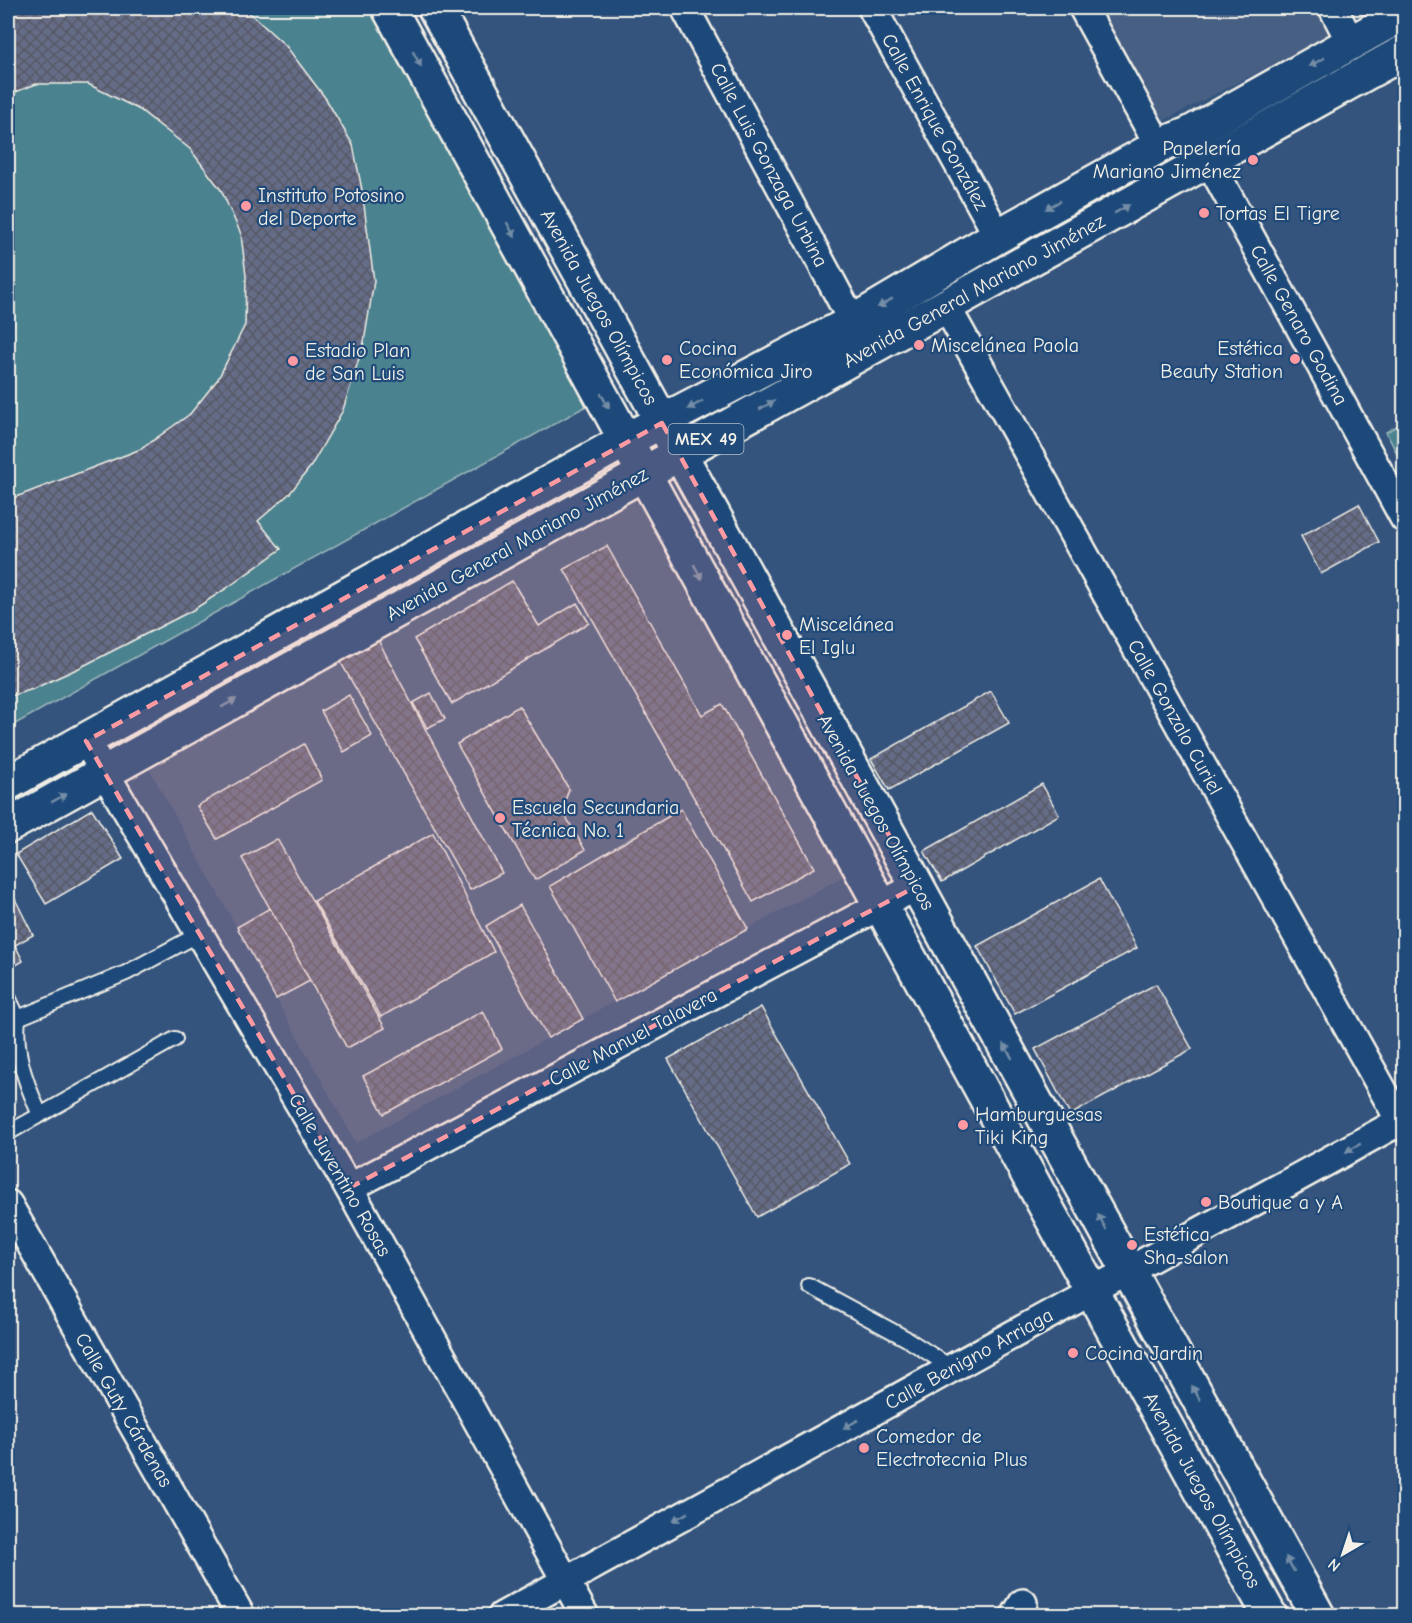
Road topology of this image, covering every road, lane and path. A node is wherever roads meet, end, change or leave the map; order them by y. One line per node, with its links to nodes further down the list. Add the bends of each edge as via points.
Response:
1 (389, 8): 17 (street, Avenida Juegos Olímpicos, one-way to 17)
2 (435, 8): 16 (street, Avenida Juegos Olímpicos)
3 (685, 8): 15 (street, Calle Luis Gonzaga Urbina)
4 (872, 8): 13 (street, Calle Enrique González)
5 (1083, 8): 11 (street)
6 (1333, 8): 8 (street)
7 (1404, 13): 8 (street, Avenida General Mariano Jiménez / MEX 49)
8 (1351, 43): 10 (street, Avenida General Mariano Jiménez / MEX 49, one-way to 10)
9 (1404, 52): 12 (street, Avenida General Mariano Jiménez / MEX 49)
10 (1191, 133): 11 (street, Avenida General Mariano Jiménez / MEX 49); 12 (street, Calle Genaro Godina)
11 (1159, 146): 13 (street, Avenida General Mariano Jiménez / MEX 49, one-way to 13)
12 (1209, 161): 14 (street, Avenida General Mariano Jiménez / MEX 49, one-way to 12); 20 (street, Calle Genaro Godina)
13 (998, 236): 15 (street, Avenida General Mariano Jiménez / MEX 49, one-way to 15)
14 (946, 306): 18 (street, Avenida General Mariano Jiménez / MEX 49, one-way to 14); 32 (street, Calle Gonzalo Curiel)
15 (853, 322): 16 (street, Avenida General Mariano Jiménez / MEX 49, one-way to 16)
16 (662, 423): 17 (street, Avenida General Mariano Jiménez / MEX 49); 18 (street, Avenida Juegos Olímpicos)
17 (626, 440): 19 (street, Avenida Juegos Olímpicos); 21 (street, Avenida General Mariano Jiménez / MEX 49)
18 (680, 454): 19 (street, Avenida General Mariano Jiménez / MEX 49); 25 (street, Avenida Juegos Olímpicos)
19 (645, 474): 22 (street, Avenida General Mariano Jiménez / MEX 49, one-way to 19); 26 (street, Avenida Juegos Olímpicos, one-way to 26)
20 (1404, 518)
21 (86, 741): 22 (street, Calle Juventino Rosas); 23 (street, Avenida General Mariano Jiménez / MEX 49)
22 (104, 773): 24 (street, Avenida General Mariano Jiménez / MEX 49, one-way to 22); 27 (street, Calle Juventino Rosas)
23 (8, 783)
24 (8, 826)
25 (917, 886): 26 (street, Calle Manuel Talavera); 36 (street, Avenida Juegos Olímpicos, one-way to 25)
26 (882, 906): 34 (street, Calle Manuel Talavera); 38 (street, Avenida Juegos Olímpicos)
27 (200, 934): 29 (lane, via 126,973); 34 (street, Calle Juventino Rosas)
28 (8, 997): 29 (lane)
29 (18, 1018): 31 (lane, via 17,1048)
30 (174, 1039): 31 (lane)
31 (40, 1115): 33 (lane)
32 (1403, 1123): 36 (street, Calle Benigno Arriaga, one-way to 36)
33 (8, 1133)
34 (349, 1188): 40 (street, Calle Juventino Rosas)
35 (8, 1204): 41 (street, Calle Guty Cárdenas)
36 (1129, 1271): 38 (street, Calle Benigno Arriaga); 45 (street, Avenida Juegos Olímpicos, one-way to 36)
37 (809, 1286): 39 (lane)
38 (1093, 1291): 39 (street, Calle Benigno Arriaga); 44 (street, Avenida Juegos Olímpicos)
39 (952, 1368): 40 (street, Calle Benigno Arriaga, one-way to 40)
40 (566, 1580): 42 (street, Calle Benigno Arriaga); 43 (street, Calle Juventino Rosas)
41 (241, 1616)
42 (502, 1616)
43 (585, 1616)
44 (1270, 1616)
45 (1318, 1616)

